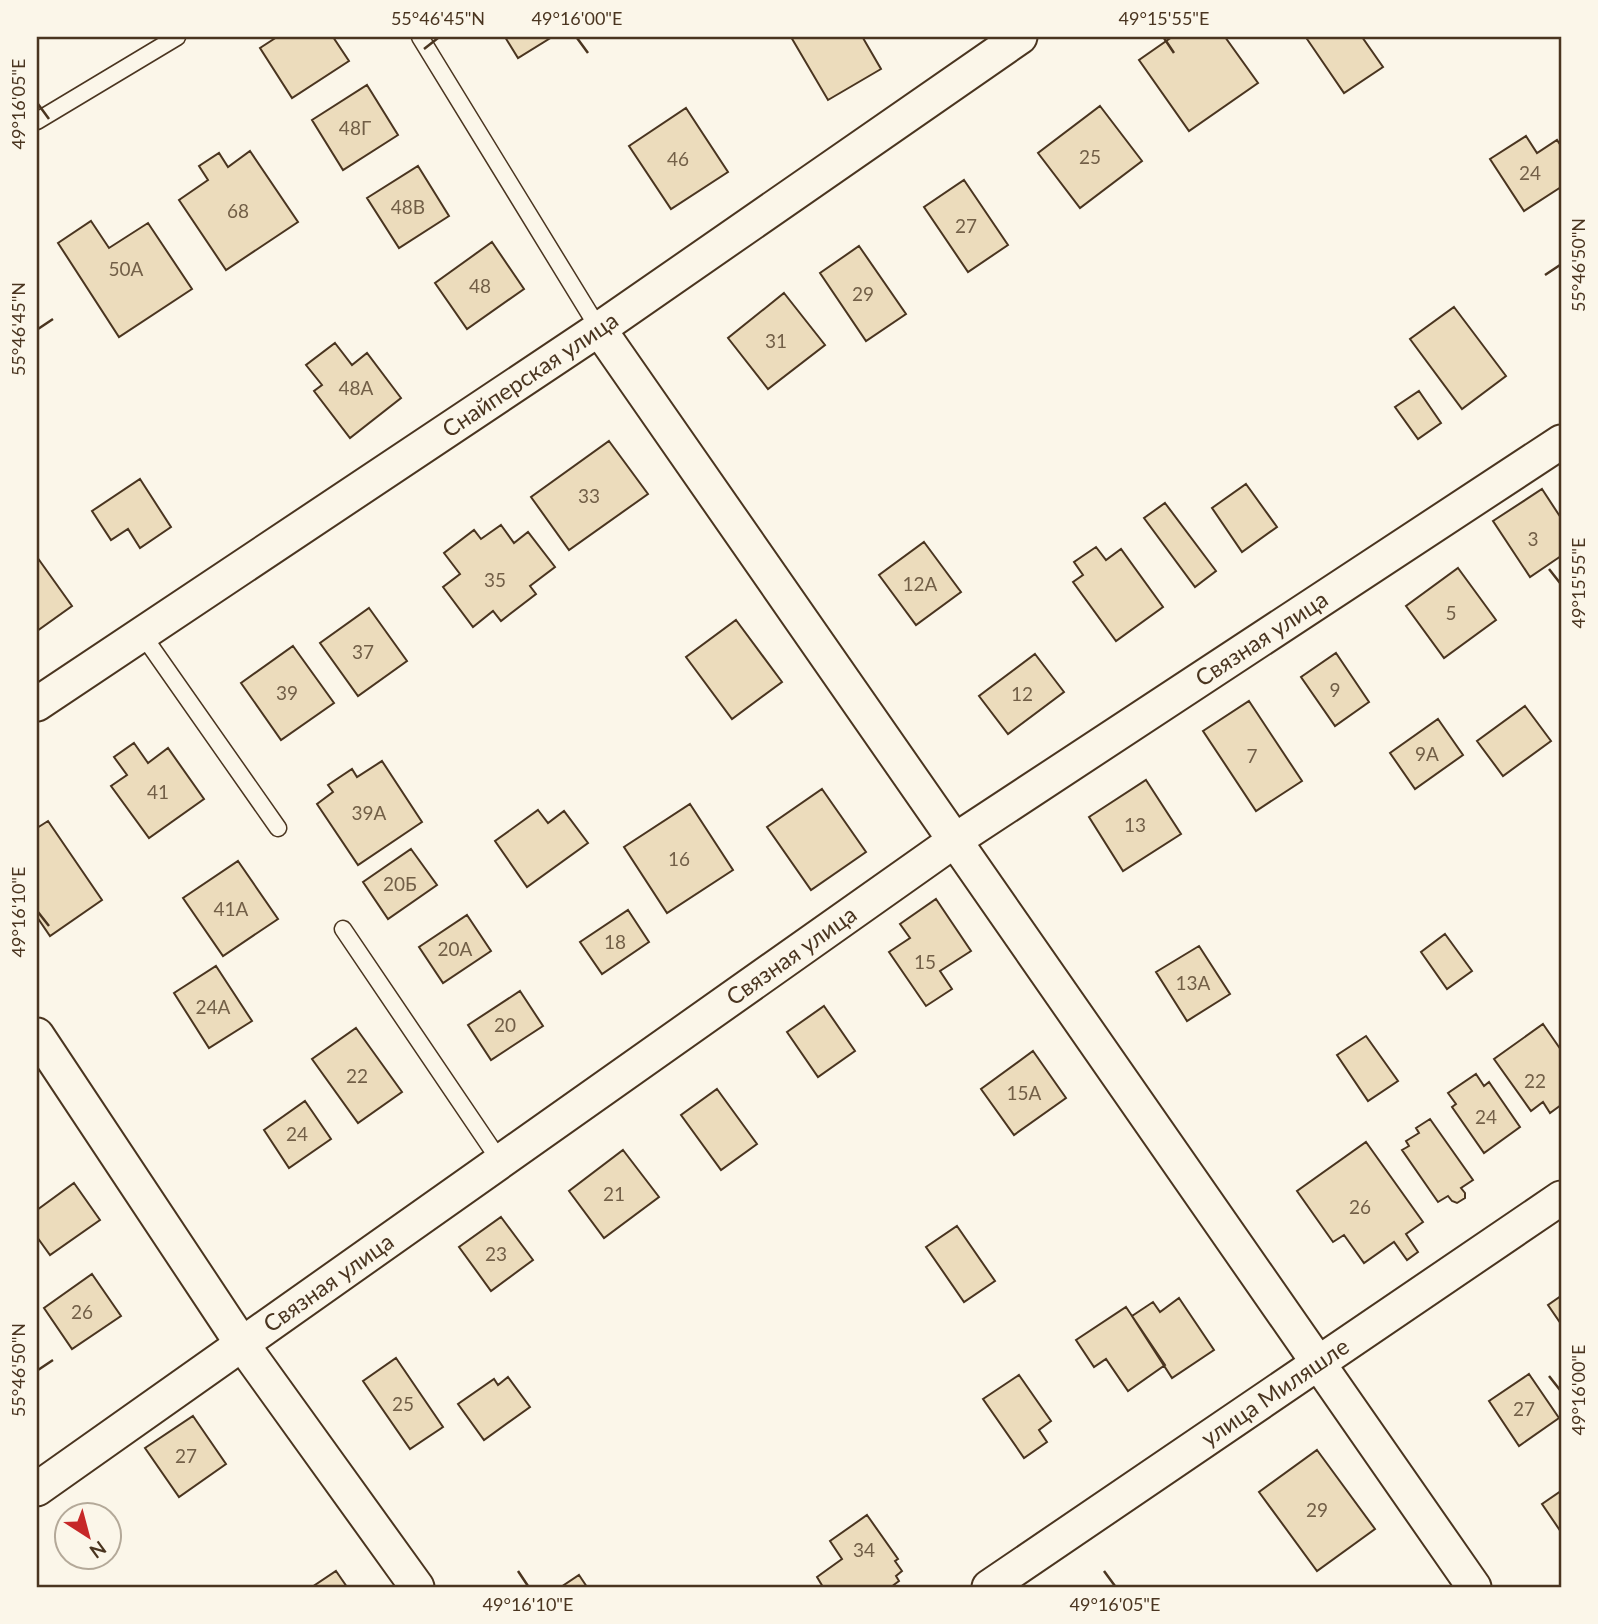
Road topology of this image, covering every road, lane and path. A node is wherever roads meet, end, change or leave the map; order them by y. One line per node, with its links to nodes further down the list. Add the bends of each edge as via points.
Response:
1 (177, 37): 4 (lane)
2 (420, 37): 5 (lane)
3 (1020, 37): 5 (street, Снайперская улица)
4 (37, 121)
5 (600, 328): 7 (street, Снайперская улица); 10 (street)
6 (1561, 442): 10 (street, Связная улица)
7 (142, 634): 8 (street, Снайперская улица); 9 (lane)
8 (37, 704)
9 (278, 828)
10 (954, 841): 13 (street, Связная улица); 16 (street)
11 (344, 929): 13 (lane)
12 (37, 1035): 15 (street)
13 (500, 1161): 15 (street, Связная улица)
14 (1561, 1198): 16 (street, улица Миляшле)
15 (242, 1344): 17 (street, Связная улица); 18 (street)
16 (1317, 1364): 19 (street, улица Миляшле); 20 (street)
17 (37, 1489)
18 (417, 1587)
19 (989, 1587)
20 (1474, 1587)

